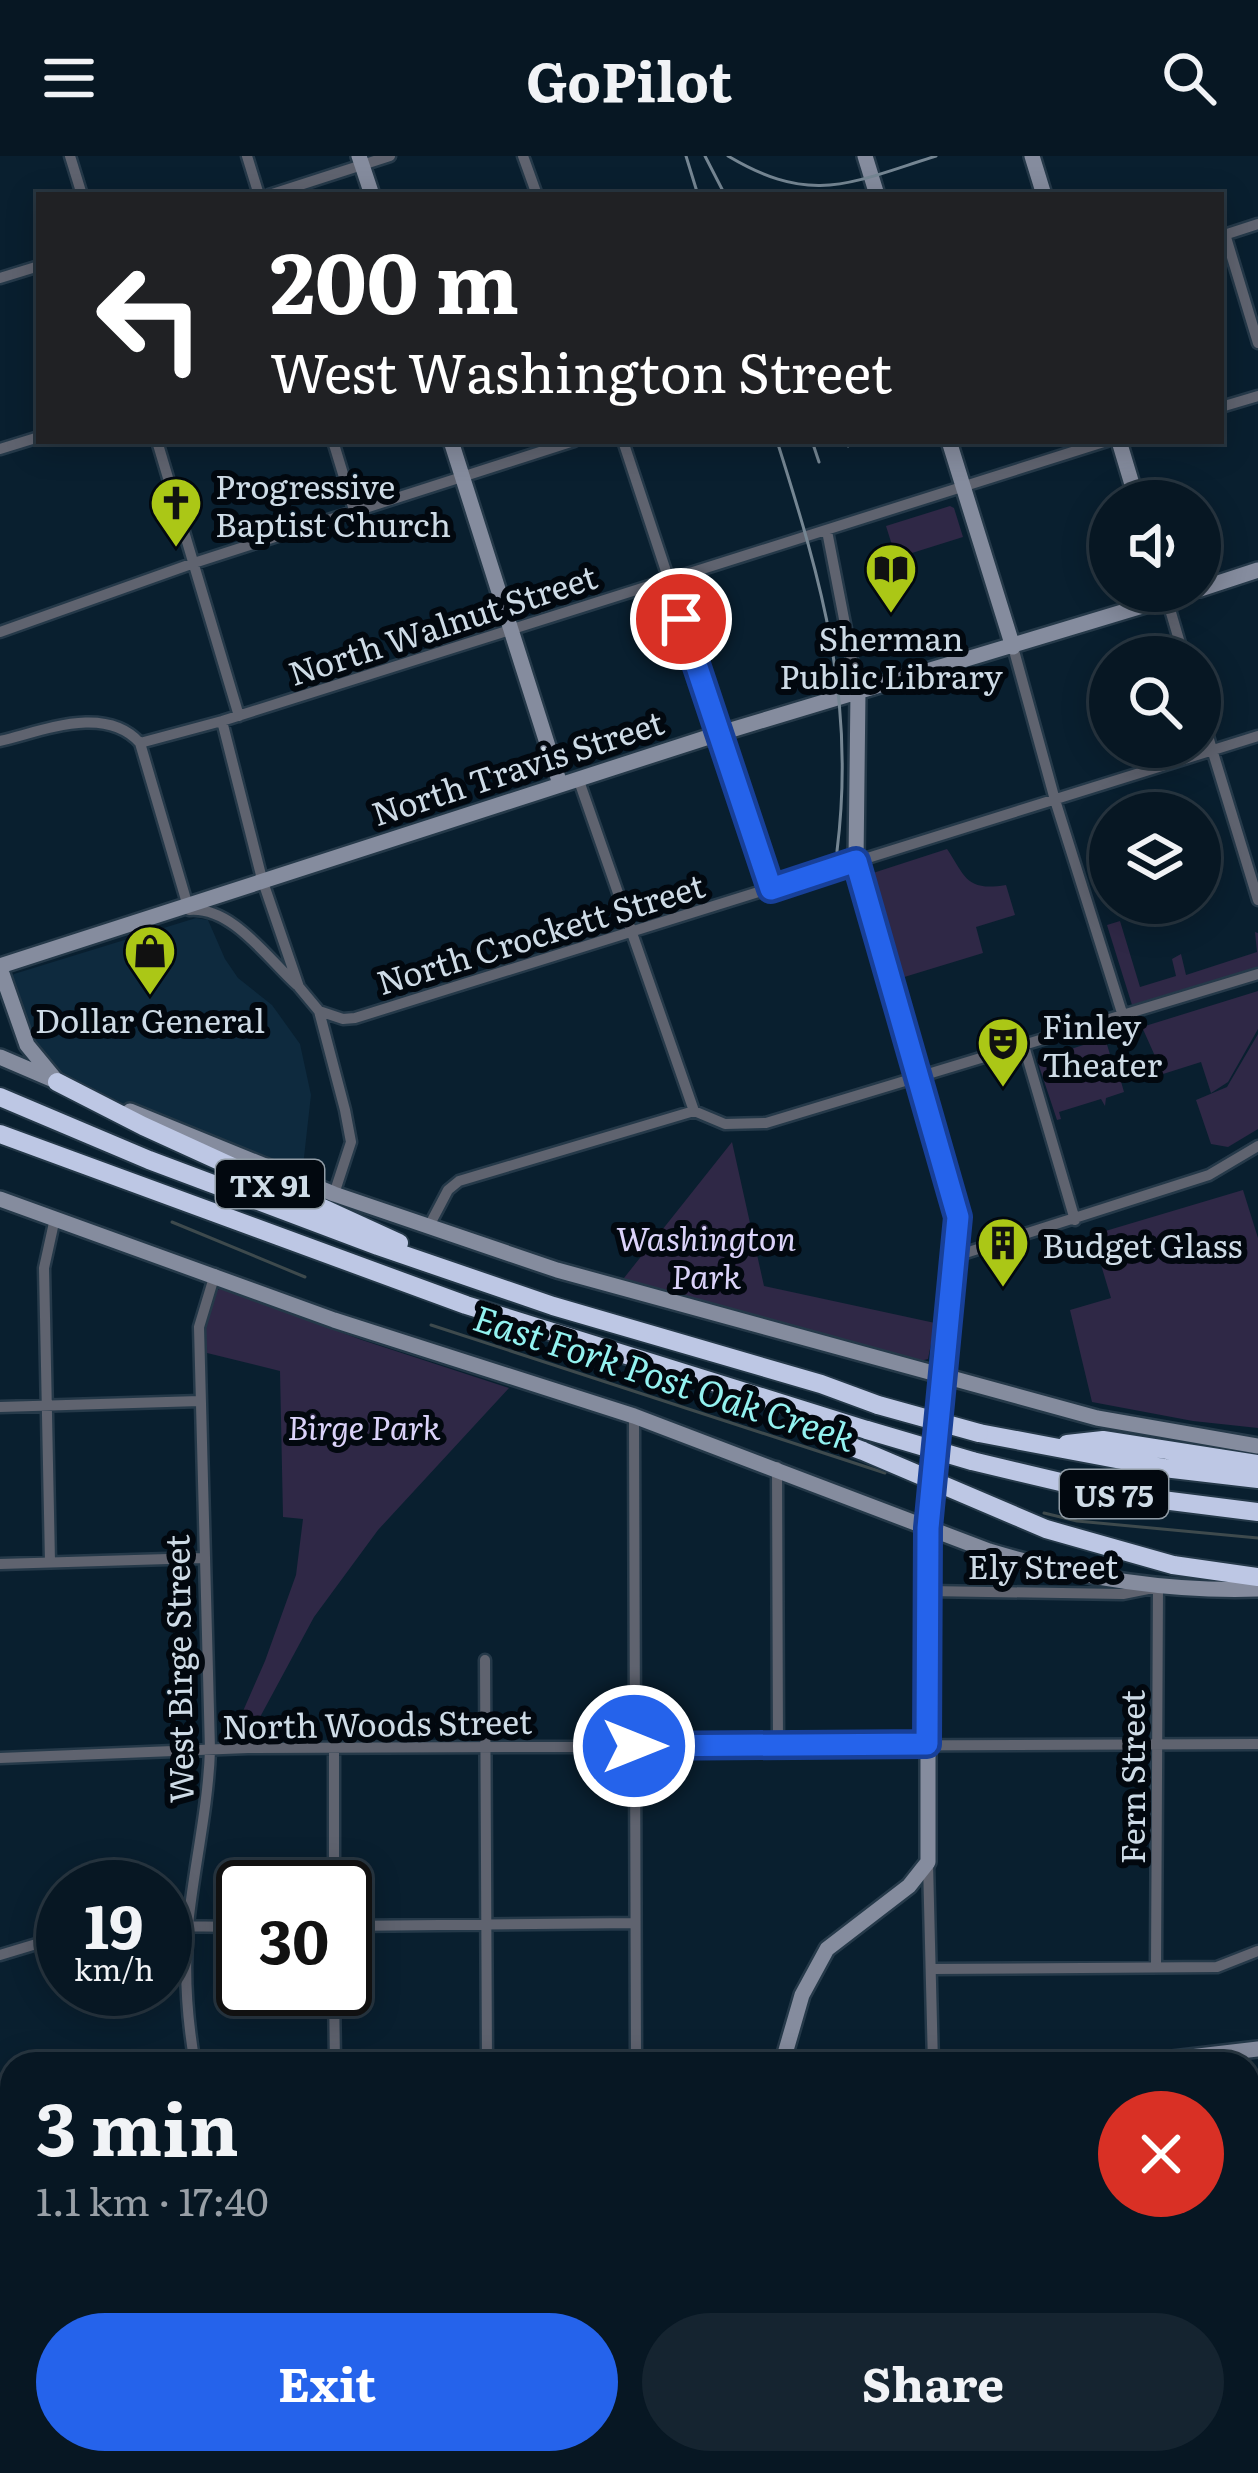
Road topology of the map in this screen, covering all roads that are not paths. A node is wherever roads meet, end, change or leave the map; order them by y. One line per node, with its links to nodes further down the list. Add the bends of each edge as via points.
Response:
1 (70, 156): 8 (street)
2 (247, 156): 9 (street)
3 (390, 156): 7 (street)
4 (523, 156): 12 (street)
5 (866, 156): 13 (main road)
6 (1032, 156): 14 (main road)
7 (360, 160): 10 (street); 11 (main road)
8 (81, 192)
9 (259, 192)
10 (277, 192)
11 (371, 192)
12 (536, 192)
13 (876, 192)
14 (1043, 192)
15 (1258, 224): 16 (street)
16 (1224, 235)
17 (1224, 238): 20 (street)
18 (36, 267): 19 (street)
19 (0, 278)
20 (1258, 343)
21 (1258, 396): 22 (street)
22 (1224, 406)
23 (36, 437): 32 (street)
24 (158, 444): 38 (street)
25 (334, 444): 36 (street)
26 (452, 444): 33 (main road)
27 (565, 444): 33 (street)
28 (624, 444): 40 (street)
29 (951, 444): 35 (main road)
30 (1098, 444): 35 (street, North Walnut Street)
31 (1120, 444): 34 (main road)
32 (0, 449)
33 (462, 477): 36 (street); 43 (main road)
34 (1131, 480)
35 (964, 488): 37 (street, North Walnut Street); 45 (main road)
36 (354, 510): 38 (street)
37 (827, 531): 40 (street, North Walnut Street); 46 (street)
38 (194, 563): 44 (street); 47 (street)
39 (1258, 570): 41 (main road, North Travis Street)
40 (667, 580): 43 (street, North Walnut Street); 50 (street)
41 (1221, 582)
42 (1116, 612): 45 (main road, North Travis Street)
43 (510, 628): 47 (street, North Walnut Street); 57 (main road)
44 (0, 632)
45 (1013, 647): 46 (main road, North Travis Street); 58 (street)
46 (858, 691): 50 (main road, North Travis Street); 59 (main road)
47 (239, 716): 48 (street, North Walnut Street)
48 (222, 722): 53 (street, North Walnut Street); 60 (street)
49 (0, 727): 52 (street)
50 (722, 733): 57 (main road, North Travis Street); 61 (street)
51 (1258, 736): 54 (street, North Crockett Street)
52 (2, 741): 53 (street, via 92,722 130,732)
53 (140, 743): 63 (street)
54 (1221, 747)
55 (1155, 768): 58 (street, North Crockett Street)
56 (1218, 768): 62 (street)
57 (569, 781): 60 (main road, North Travis Street); 65 (street)
58 (1055, 800): 59 (street, North Crockett Street); 70 (street)
59 (856, 861): 61 (street, North Crockett Street); 73 (main road)
60 (262, 879): 63 (main road, North Travis Street); 68 (street)
61 (771, 889): 65 (street, North Crockett Street)
62 (1258, 899)
63 (188, 903): 64 (main road, North Travis Street)
64 (162, 912): 66 (main road, North Travis Street); 68 (street, via 207,908 225,917)
65 (633, 932): 69 (street, North Crockett Street, via 355,1018); 76 (street)
66 (0, 967): 74 (main road, via 27,1045)
67 (1258, 974): 70 (street)
68 (299, 987): 69 (street)
69 (319, 1011): 79 (street, via 351,1142)
70 (1124, 1016): 71 (street)
71 (1024, 1046): 73 (street); 82 (street)
72 (0, 1058): 74 (main road)
73 (920, 1078): 76 (street, via 766,1124 725,1124); 84 (main road, via 956,1198)
74 (57, 1082): 79 (main road); 86 (highway, TX 91)
75 (0, 1097): 86 (highway, US 75)
76 (694, 1111): 83 (street, via 459,1181)
77 (0, 1135): 89 (highway, US 75, via 466,1305)
78 (1258, 1146): 82 (street, via 1209,1175)
79 (334, 1194): 83 (main road)
80 (0, 1199): 81 (main road)
81 (56, 1218): 85 (main road); 90 (street, via 44,1268)
82 (1076, 1220): 84 (street)
83 (428, 1228): 87 (main road)
84 (956, 1256): 87 (main road)
85 (215, 1274): 88 (street, West Birge Street, via 199,1328); 92 (main road)
86 (485, 1283): 93 (highway, US 75, bridge, via 878,1405)
87 (941, 1375): 94 (main road, via 1097,1418); 99 (main road)
88 (200, 1401): 90 (street); 100 (street, West Birge Street)
89 (788, 1405): 98 (highway, US 75, bridge, via 972,1462 1107,1493); 103 (highway, bridge, via 842,1442 1046,1529 1173,1565)
90 (46, 1406): 91 (street); 101 (street)
91 (0, 1407)
92 (634, 1416): 96 (main road); 112 (street)
93 (1043, 1446): 95 (highway, via 1103,1441); 97 (highway, US 75)
94 (1258, 1446)
95 (1258, 1464)
96 (777, 1467): 99 (main road); 111 (street)
97 (1258, 1479)
98 (1258, 1512)
99 (928, 1529): 104 (main road, via 1027,1563); 106 (main road)
100 (202, 1558): 101 (street); 115 (street, West Birge Street)
101 (50, 1562): 102 (street)
102 (0, 1564)
103 (1258, 1577)
104 (1158, 1587): 105 (main road); 106 (street, Ely Street, via 1123,1594); 109 (street, Fern Street)
105 (1258, 1588)
106 (928, 1591): 108 (main road)
107 (485, 1660): 113 (street)
108 (927, 1744): 109 (street, North Woods Street); 111 (street, North Woods Street); 118 (main road)
109 (1159, 1744): 110 (street, North Woods Street); 126 (street, Fern Street)
110 (1258, 1744)
111 (778, 1745): 112 (street, North Woods Street)
112 (634, 1746): 113 (street, North Woods Street); 120 (street)
113 (486, 1747): 114 (street, North Woods Street); 121 (street)
114 (334, 1748): 115 (street, North Woods Street); 117 (street)
115 (210, 1750): 116 (street, North Woods Street); 119 (street, West Birge Street)
116 (0, 1758)
117 (334, 1860)
118 (928, 1862): 127 (street); 134 (main road, via 827,1949)
119 (192, 1902)
120 (635, 1923): 121 (street); 133 (street)
121 (486, 1924): 122 (street); 132 (street)
122 (372, 1926)
123 (36, 1944): 125 (street)
124 (1258, 1951): 126 (street, via 1217,1967)
125 (0, 1955)
126 (1156, 1967): 127 (street)
127 (932, 1969): 135 (street)
128 (192, 2015): 130 (street, West Birge Street)
129 (334, 2016): 131 (street)
130 (194, 2052)
131 (334, 2052)
132 (487, 2052)
133 (636, 2052)
134 (785, 2052)
135 (933, 2052)

